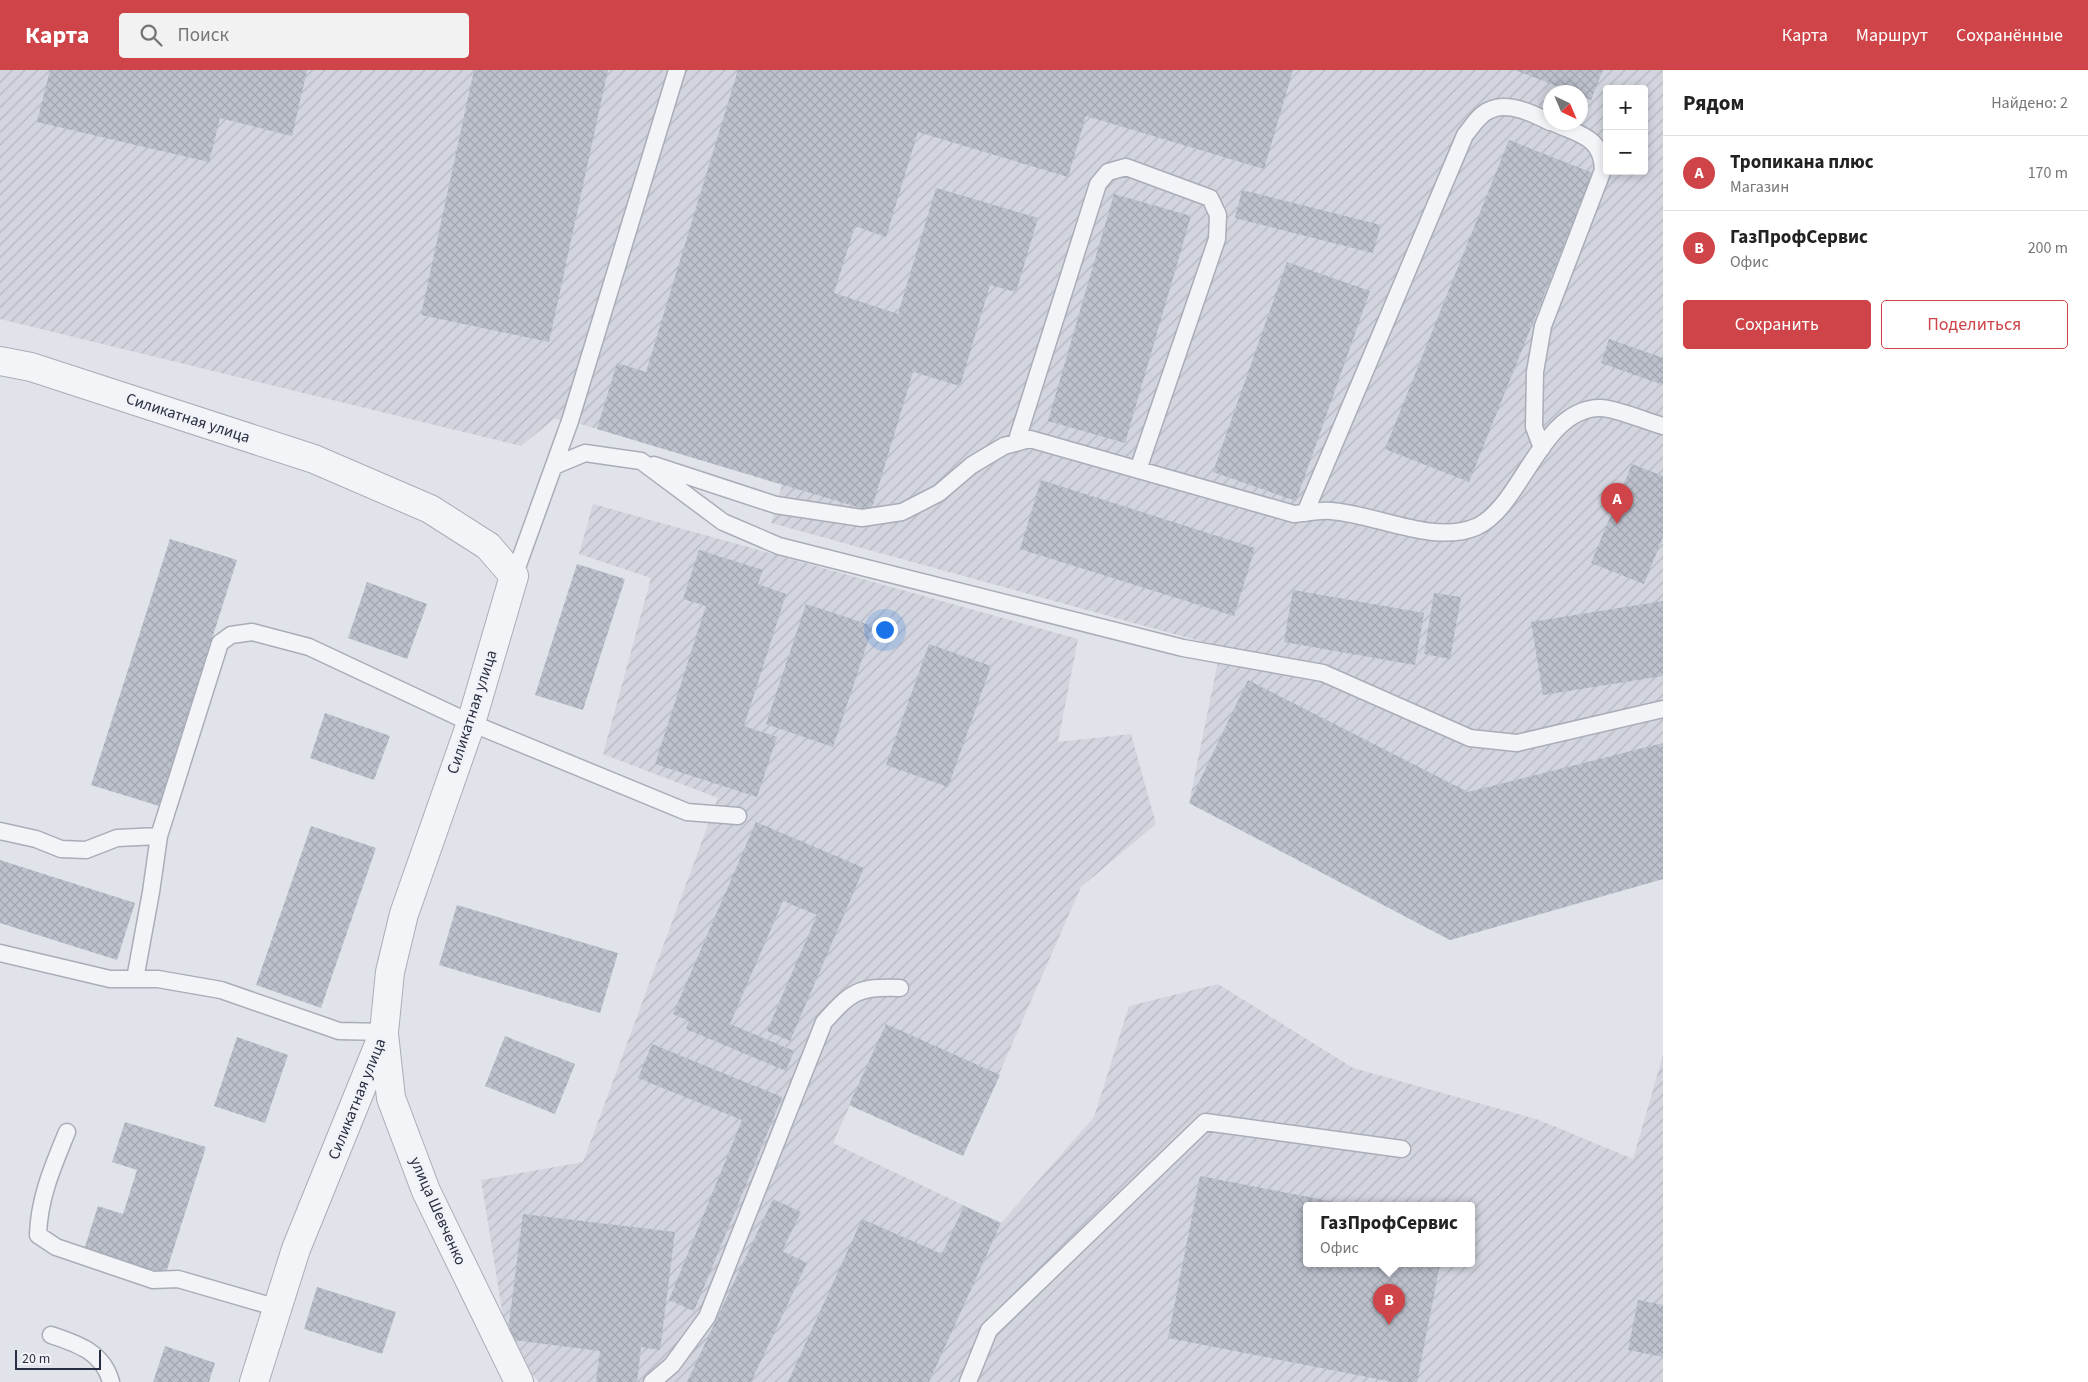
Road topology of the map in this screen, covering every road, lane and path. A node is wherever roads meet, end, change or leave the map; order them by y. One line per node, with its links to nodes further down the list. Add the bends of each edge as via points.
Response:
1 (677, 70): 9 (lane)
2 (1543, 118): 11 (lane, via 1530,112 1506,108 1490,110 1465,135)
3 (1569, 130): 7 (lane, via 1595,142 1603,156 1604,170 1543,326 1535,372 1534,427)
4 (0, 362): 12 (street, Силикатная улица, via 31,368 314,459 430,509 488,546)
5 (1663, 426): 7 (lane, via 1601,408 1578,413 1554,431)
6 (1016, 443): 8 (lane, via 1004,446 972,465 939,493 902,512 862,518 776,505); 10 (lane, via 1030,439); 10 (lane, via 1098,184 1108,172 1126,167 1210,198 1218,215 1217,239)
7 (1542, 448): 11 (lane, via 1504,504 1477,527 1442,534 1330,511)
8 (642, 460): 9 (lane, via 585,453); 13 (lane, via 722,522 779,546 1183,648 1323,673 1470,738 1517,743)
9 (554, 466): 12 (lane)
10 (1138, 470): 11 (lane, via 1294,514)
11 (1305, 513)
12 (514, 576): 14 (street, Силикатная улица)
13 (1663, 709)
14 (470, 723): 15 (lane, via 687,812); 17 (lane, via 309,648 252,632 231,635 220,643); 21 (street, Силикатная улица, via 404,914 390,972)
15 (738, 816)
16 (0, 831): 17 (lane, via 36,839 61,849 86,850 117,838)
17 (159, 836): 19 (lane)
18 (0, 953): 19 (lane, via 110,979)
19 (135, 978): 21 (lane, via 158,978 222,990 339,1031)
20 (900, 988): 29 (lane, via 873,987 847,996 824,1022 707,1316 672,1365)
21 (384, 1032): 24 (street, Силикатная улица, via 296,1249); 28 (street, улица Шевченко, via 392,1098 426,1191)
22 (67, 1132): 24 (lane, via 45,1186 38,1235 56,1246 153,1280 178,1279)
23 (1402, 1149): 30 (lane, via 1205,1122 989,1330)
24 (278, 1308): 27 (street, Силикатная улица)
25 (52, 1335): 26 (lane, via 80,1344 103,1361)
26 (111, 1382)
27 (254, 1382)
28 (519, 1382)
29 (652, 1382)
30 (968, 1382)

